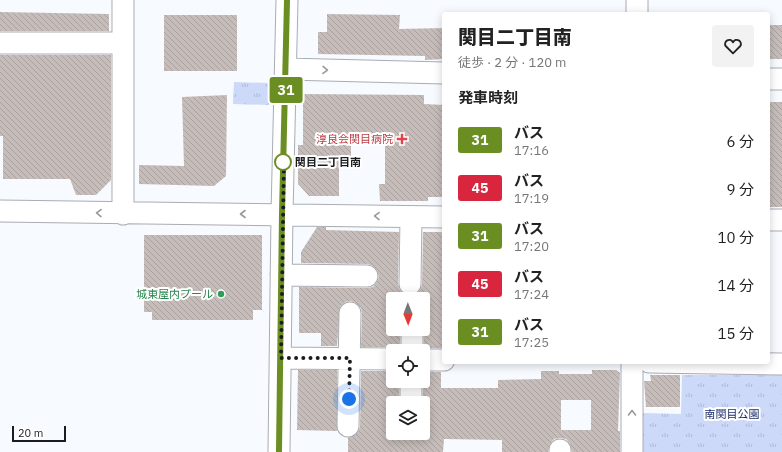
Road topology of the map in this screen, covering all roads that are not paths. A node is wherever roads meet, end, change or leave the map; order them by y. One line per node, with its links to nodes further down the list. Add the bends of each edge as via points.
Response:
1 (124, 0): 6 (street)
2 (287, 0): 7 (street)
3 (638, 0): 4 (street)
4 (637, 12)
5 (0, 43): 6 (street)
6 (123, 43): 12 (street)
7 (286, 69): 8 (street, one-way to 8); 13 (street)
8 (442, 73)
9 (770, 79): 10 (street)
10 (782, 79)
11 (0, 211): 12 (street, one-way to 11)
12 (122, 214): 13 (street, one-way to 12)
13 (282, 214): 14 (street, one-way to 13); 18 (street)
14 (411, 216): 15 (street); 20 (street)
15 (442, 217)
16 (770, 220): 17 (street)
17 (782, 220)
18 (281, 275): 19 (street); 22 (street)
19 (366, 276)
20 (410, 284)
21 (350, 313): 23 (street)
22 (281, 358): 23 (street); 31 (street)
23 (350, 358): 24 (street); 30 (street)
24 (386, 359)
25 (430, 360): 26 (street)
26 (442, 360)
27 (632, 364): 32 (street, one-way to 27)
28 (770, 364): 29 (street)
29 (782, 364)
30 (348, 426)
31 (280, 452)
32 (632, 452)

